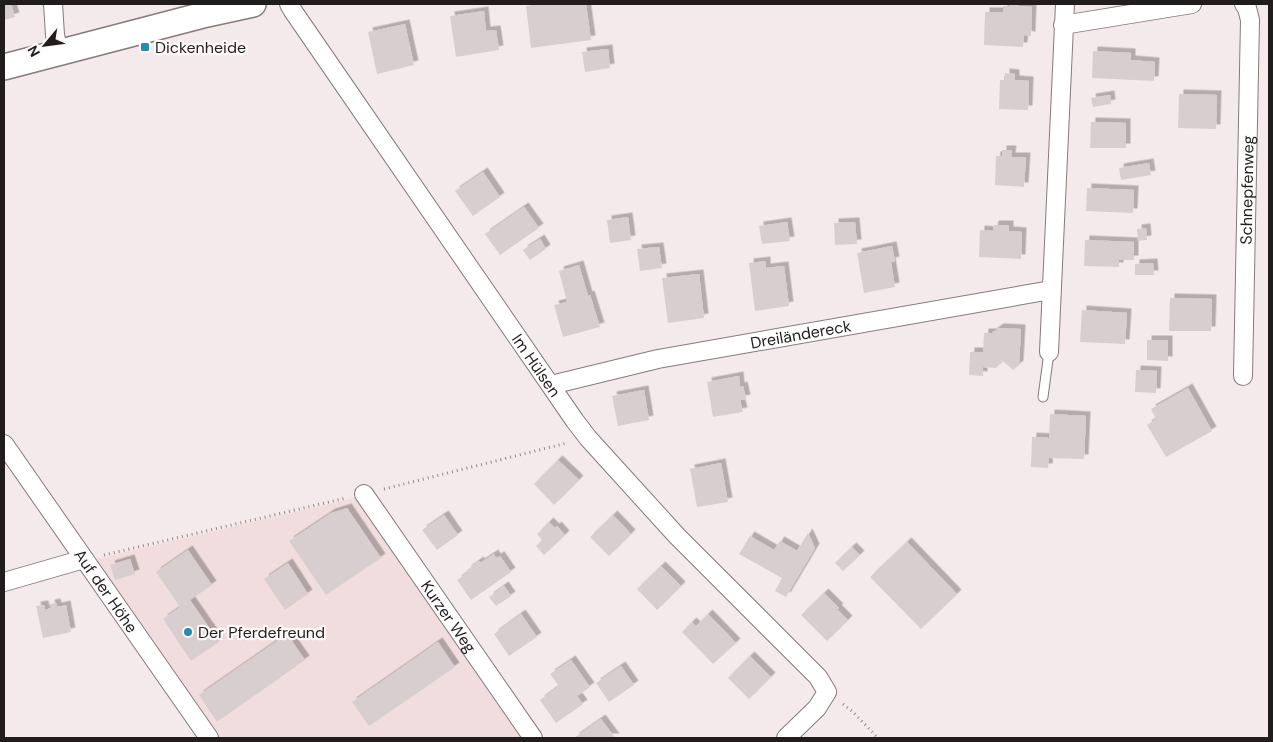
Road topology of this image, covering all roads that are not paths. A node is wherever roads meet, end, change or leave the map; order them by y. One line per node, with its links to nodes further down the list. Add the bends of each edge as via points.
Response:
1 (53, 4): 8 (street)
2 (253, 4): 8 (street)
3 (289, 4): 13 (street, Im Hülsen)
4 (1065, 4): 7 (street)
5 (1192, 4): 7 (street)
6 (1244, 4): 12 (street, Schnepfenweg, via 1250,20)
7 (1064, 25): 10 (street)
8 (58, 53): 9 (street)
9 (4, 67)
10 (1052, 290): 11 (street); 13 (street, Dreiländereck, via 658,359)
11 (1049, 352): 14 (lane)
12 (1243, 376)
13 (551, 385): 21 (street, Im Hülsen, via 588,438 677,536 818,677 827,692 817,708)
14 (1044, 397)
15 (4, 444): 17 (street, Auf der Höhe)
16 (364, 494): 20 (street, Kurzer Weg)
17 (84, 559): 18 (street); 19 (street, Auf der Höhe)
18 (4, 582)
19 (209, 738)
20 (532, 738)
21 (786, 738)

